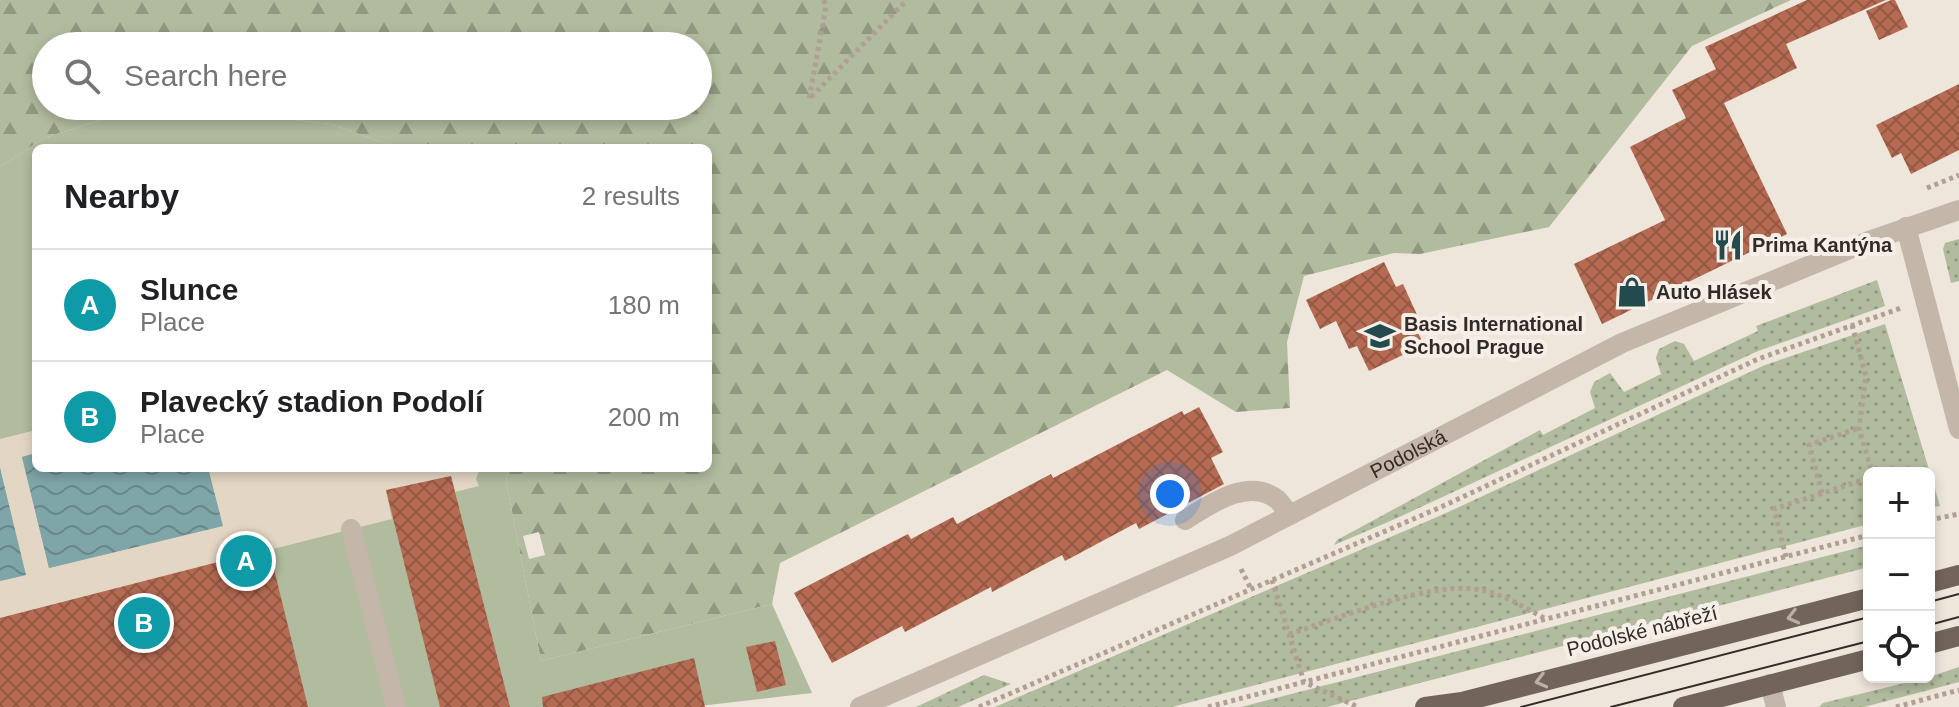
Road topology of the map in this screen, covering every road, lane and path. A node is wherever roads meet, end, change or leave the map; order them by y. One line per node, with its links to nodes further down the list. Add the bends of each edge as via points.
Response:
1 (824, 0): 2 (path, via 809,99)
2 (907, 0)
3 (1959, 210): 4 (street, Podolská)
4 (1906, 227): 5 (street); 13 (street, Podolská, via 1622,343)
5 (1925, 299): 6 (path); 8 (street)
6 (1852, 325): 7 (path, via 1866,376); 20 (path, via 1758,359)
7 (1859, 428): 9 (path); 11 (path, via 1809,445)
8 (1959, 429)
9 (1868, 467)
10 (1863, 478): 11 (path)
11 (1822, 493): 18 (path, via 1774,509)
12 (1959, 514): 14 (path)
13 (1290, 515): 15 (street, via 1277,499 1254,491 1223,496); 32 (street, Podolská)
14 (1935, 519)
15 (1185, 520)
16 (351, 529): 31 (street)
17 (1863, 537): 18 (path)
18 (1786, 557): 23 (path)
19 (1959, 575): 21 (main road)
20 (1272, 580): 24 (path); 33 (path)
21 (1935, 581)
22 (1863, 600): 36 (main road, Podolské nábřeží, one-way to 36)
23 (1545, 619): 24 (path, via 1483,590 1454,588); 28 (path)
24 (1289, 634): 28 (path)
25 (1959, 636): 26 (main road)
26 (1935, 642)
27 (1863, 661): 29 (main road)
28 (1304, 682): 34 (path); 35 (path)
29 (1770, 684): 37 (main road); 38 (street)
30 (1959, 690): 39 (path)
31 (396, 707)
32 (860, 707)
33 (979, 707)
34 (1208, 707)
35 (1358, 707)
36 (1425, 707)
37 (1683, 707)
38 (1776, 707)
39 (1896, 707)

